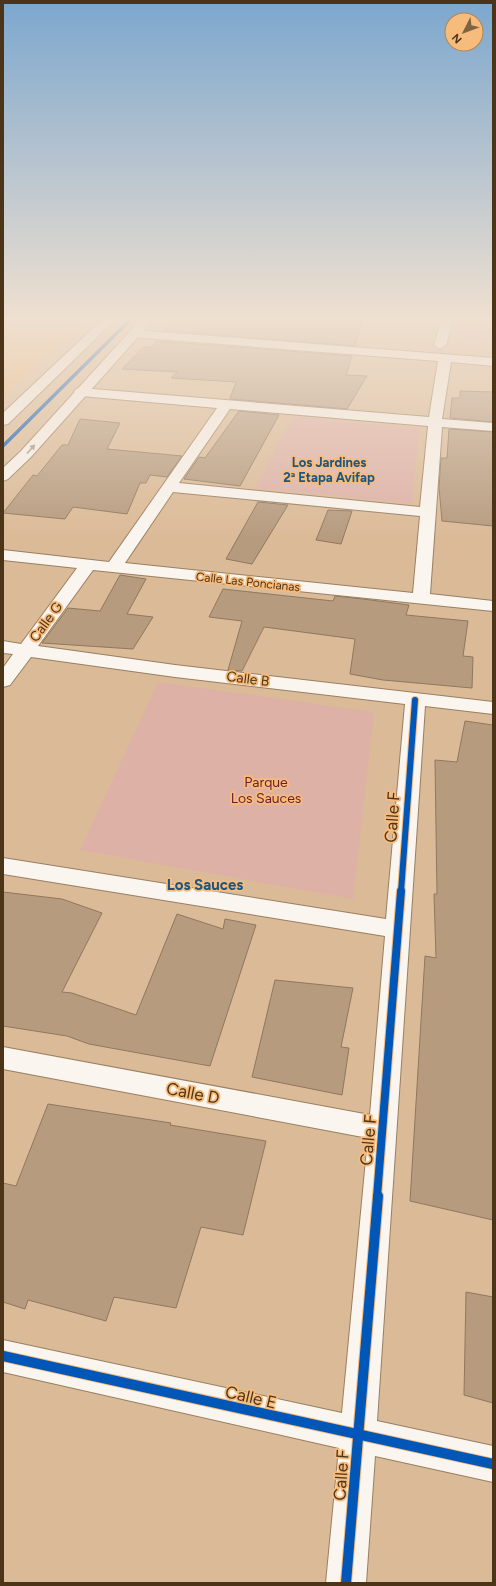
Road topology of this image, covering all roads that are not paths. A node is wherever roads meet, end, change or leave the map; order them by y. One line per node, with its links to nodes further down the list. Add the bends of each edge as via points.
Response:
1 (35, 391): 5 (street)
2 (439, 391): 6 (street)
3 (81, 392): 4 (street); 8 (street, one-way to 3)
4 (226, 404): 6 (street); 9 (street)
5 (3, 421)
6 (435, 422): 7 (street); 10 (street)
7 (493, 427)
8 (3, 476)
9 (169, 487): 10 (street); 13 (street)
10 (428, 512): 14 (street)
11 (3, 555): 12 (street, Calle Las Poncianas)
12 (89, 564): 13 (street, Calle Las Poncianas); 17 (street, Calle G)
13 (114, 566): 14 (street, Calle Las Poncianas)
14 (421, 599): 15 (street, Calle Las Poncianas)
15 (493, 606)
16 (3, 647): 17 (street, Calle B)
17 (25, 650): 18 (street, Calle G); 19 (street, Calle B)
18 (3, 681)
19 (415, 700): 20 (street, Calle B); 22 (street, Calle F)
20 (493, 708)
21 (3, 866): 22 (street)
22 (397, 929): 24 (street, Calle F)
23 (3, 1058): 24 (street, Calle D)
24 (384, 1129): 26 (street, Calle F)
25 (3, 1356): 26 (street, Calle E)
26 (358, 1435): 27 (street, Calle E); 28 (street, Calle F)
27 (493, 1464)
28 (346, 1583)

